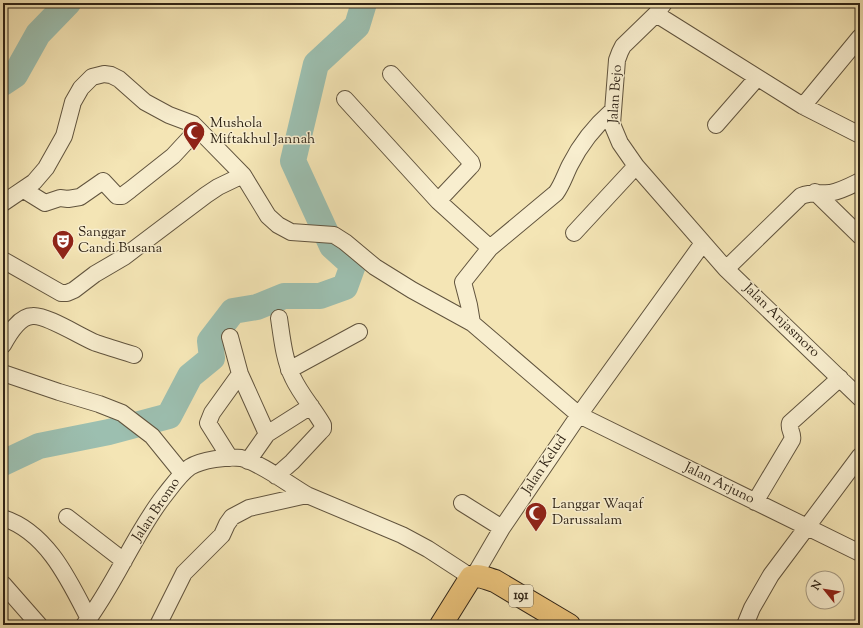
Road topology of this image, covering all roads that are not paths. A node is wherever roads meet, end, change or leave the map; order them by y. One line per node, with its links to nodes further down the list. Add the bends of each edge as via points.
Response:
1 (660, 9): 4 (street); 7 (street, Jalan Bejo, via 620,52)
2 (860, 37): 6 (street)
3 (391, 74): 16 (street, via 471,162 470,167)
4 (757, 78): 6 (street); 8 (street)
5 (345, 99): 16 (street)
6 (803, 106): 10 (street)
7 (612, 111): 11 (street, Jalan Bejo, via 615,133); 21 (street, via 599,123 582,146 556,193)
8 (716, 125)
9 (198, 129): 12 (street); 14 (street, via 173,156 122,196 117,196 103,181 80,197 60,198 45,203); 14 (street, via 145,102 111,75 92,77 81,88 73,102 64,136 46,168)
10 (860, 135)
11 (636, 166): 19 (street); 20 (street, Jalan Bejo)
12 (243, 175): 22 (street, via 206,195 124,256 67,293 61,293); 25 (street, Jalan Arjuno, via 268,216 278,225 291,232 334,235 375,267)
13 (860, 181): 15 (street, via 844,190)
14 (24, 190): 17 (street)
15 (815, 192): 18 (street); 23 (street, via 801,196)
16 (438, 201): 21 (street)
17 (3, 203)
18 (859, 232)
19 (574, 233)
20 (703, 243): 23 (street, Jalan Anjasmoro); 36 (street, Jalan Kelud)
21 (490, 248): 25 (street, via 463,282)
22 (3, 260)
23 (726, 269): 33 (street, Jalan Anjasmoro)
24 (279, 318): 30 (street)
25 (472, 323): 36 (street, Jalan Arjuno)
26 (359, 332): 30 (street)
27 (230, 337): 32 (street)
28 (3, 345): 29 (street, via 17,324 33,315 50,320 95,342)
29 (134, 355)
30 (289, 370): 35 (street)
31 (3, 373): 41 (street, Jalan Bromo, via 122,413 152,436)
32 (240, 374): 37 (street); 39 (street, via 212,413 208,423)
33 (840, 378): 34 (street, Jalan Anjasmoro); 44 (street, via 790,423 793,438)
34 (860, 398)
35 (311, 406): 37 (street); 42 (street, via 323,429)
36 (579, 415): 44 (street, Jalan Arjuno); 49 (street, Jalan Kelud)
37 (267, 434): 40 (street)
38 (860, 456): 48 (street)
39 (230, 458): 40 (street); 41 (street, via 202,461)
40 (248, 460): 42 (street)
41 (182, 473): 51 (street, Jalan Bromo, via 157,504)
42 (276, 476): 43 (street)
43 (307, 495): 52 (street, via 402,535); 56 (street, via 249,508 232,517 222,534 184,573)
44 (755, 502): 48 (street, Jalan Arjuno)
45 (462, 503): 49 (street)
46 (67, 517): 51 (street)
47 (3, 518): 54 (street, via 14,521 38,538 70,582)
48 (806, 527): 50 (street, Jalan Arjuno); 59 (street, via 771,575)
49 (502, 528): 52 (street, Jalan Kelud)
50 (860, 553)
51 (124, 560): 54 (street, Jalan Bromo)
52 (472, 577): 57 (main road); 58 (main road, 191, via 494,581)
53 (3, 584): 55 (street)
54 (88, 623)
55 (40, 625)
56 (158, 625)
57 (441, 625)
58 (569, 625)
59 (745, 625)

